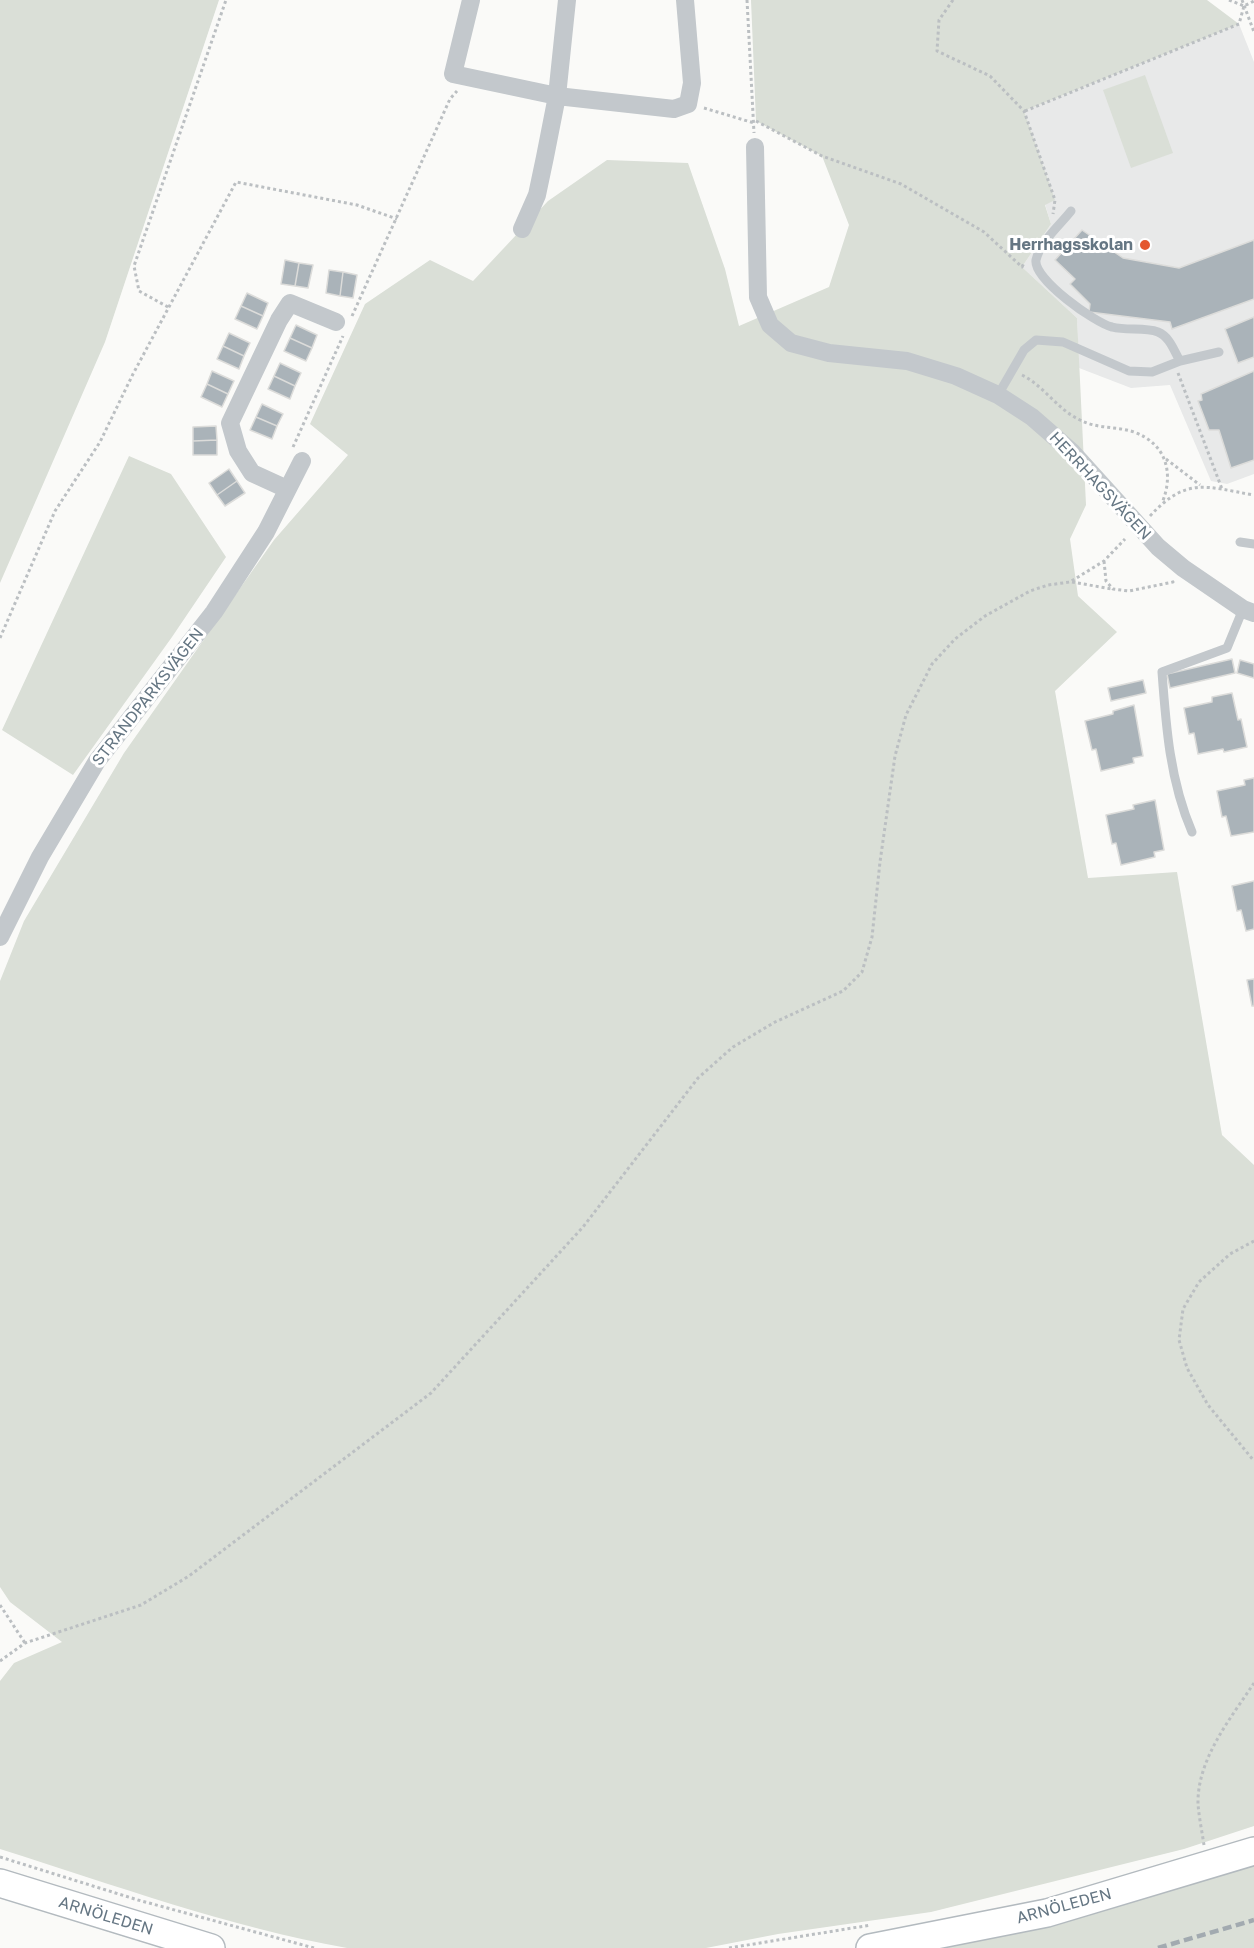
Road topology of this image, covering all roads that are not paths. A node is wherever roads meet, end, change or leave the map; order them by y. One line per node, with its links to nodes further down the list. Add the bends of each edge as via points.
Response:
1 (471, 0): 4 (street, via 453,74)
2 (567, 0): 4 (street)
3 (685, 0): 4 (street, via 692,83 688,104 674,109)
4 (557, 96): 7 (street, via 537,195)
5 (755, 147): 11 (street, HERRHAGSVÄGEN, via 758,297 770,325 791,343 829,352 907,361 957,376)
6 (1071, 211): 10 (lane, via 1041,249 1037,270 1058,292 1096,320 1112,327 1159,332 1169,340)
7 (522, 229)
8 (336, 322): 13 (street, via 290,303 230,423 238,451 252,473)
9 (1219, 352): 10 (lane)
10 (1177, 362): 11 (lane, via 1152,372 1129,371 1063,342 1036,340 1024,350)
11 (998, 395): 16 (street, HERRHAGSVÄGEN, via 1032,417 1072,452 1158,547)
12 (302, 461): 13 (street, STRANDPARKSVÄGEN)
13 (287, 489): 18 (street, STRANDPARKSVÄGEN, via 266,532 214,612 97,761 40,857)
14 (1240, 542): 15 (lane)
15 (1254, 543)
16 (1249, 611): 17 (lane, via 1227,648 1162,672 1172,770)
17 (1192, 832)
18 (0, 937)
19 (1254, 1851): 22 (main road, ARNÖLEDEN, via 1047,1913)
20 (0, 1882): 21 (main road, ARNÖLEDEN)
21 (211, 1948)
22 (870, 1948)

